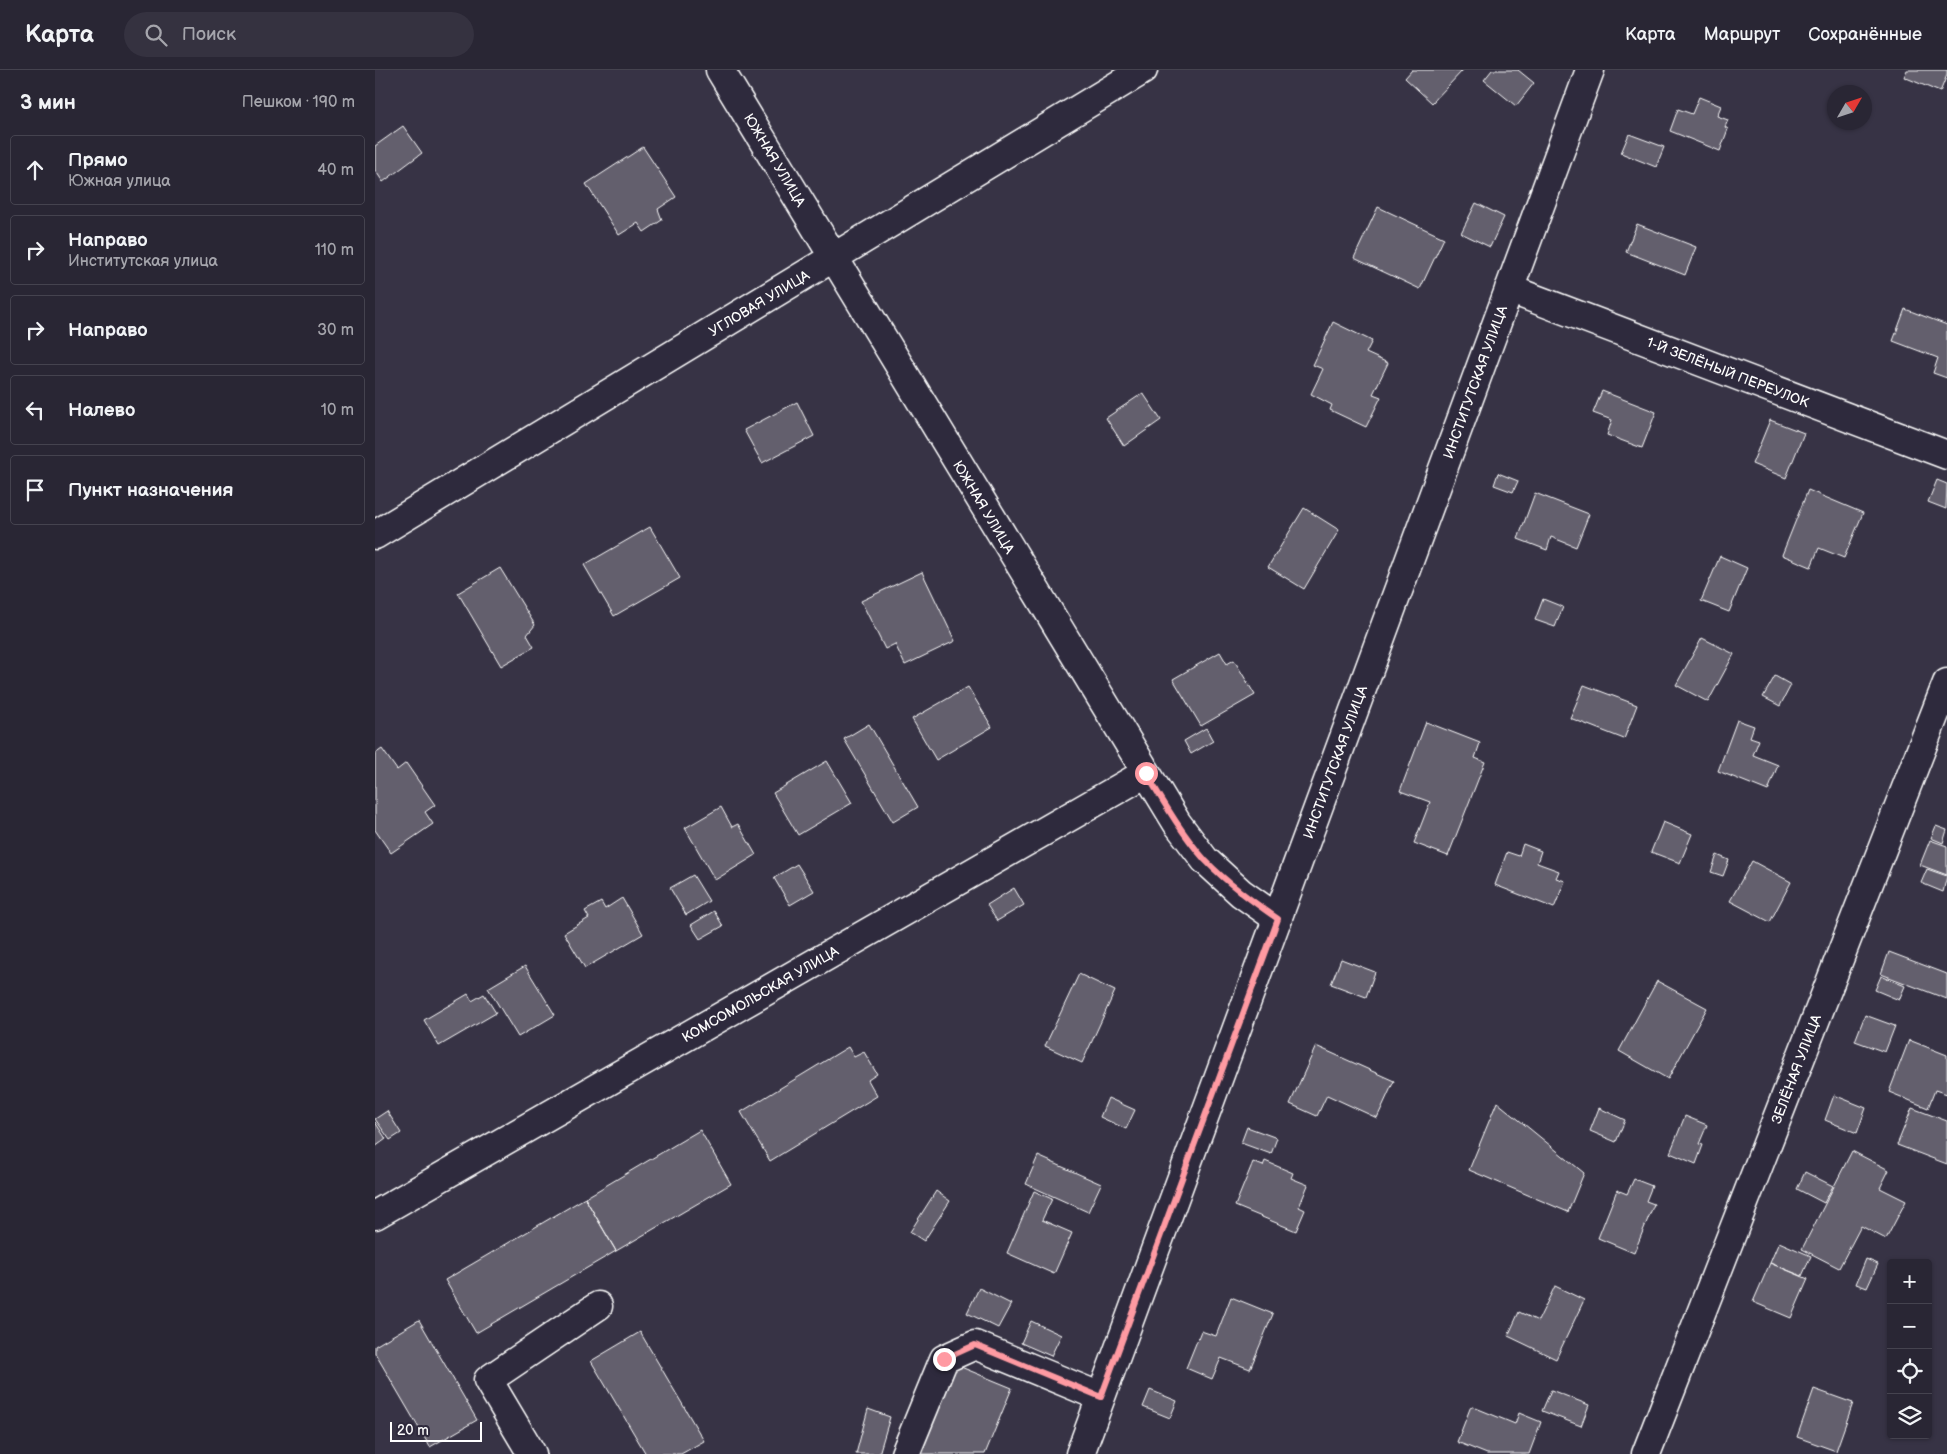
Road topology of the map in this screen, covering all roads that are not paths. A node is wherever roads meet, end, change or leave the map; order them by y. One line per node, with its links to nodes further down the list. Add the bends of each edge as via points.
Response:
1 (720, 70): 4 (street, ЮЖНАЯ УЛИЦА)
2 (1143, 70): 4 (street, УГЛОВАЯ УЛИЦА)
3 (1590, 70): 5 (street, ИНСТИТУТСКАЯ УЛИЦА)
4 (834, 258): 7 (street, УГЛОВАЯ УЛИЦА); 9 (street, ЮЖНАЯ УЛИЦА)
5 (1509, 289): 6 (street, 1-Й ЗЕЛЁНЫЙ ПЕРЕУЛОК); 10 (street, ИНСТИТУТСКАЯ УЛИЦА)
6 (1947, 454)
7 (375, 534)
8 (1947, 683): 17 (street, ЗЕЛЁНАЯ УЛИЦА)
9 (1146, 773): 10 (street, ЮЖНАЯ УЛИЦА, via 1205,860 1241,893); 11 (street, КОМСОМОЛЬСКАЯ УЛИЦА)
10 (1278, 919): 13 (street, ИНСТИТУТСКАЯ УЛИЦА)
11 (375, 1215)
12 (598, 1306): 14 (street, via 488,1380)
13 (1101, 1397): 15 (street, via 975,1345 944,1359); 16 (street, ИНСТИТУТСКАЯ УЛИЦА)
14 (532, 1454)
15 (905, 1454)
16 (1080, 1454)
17 (1646, 1454)

